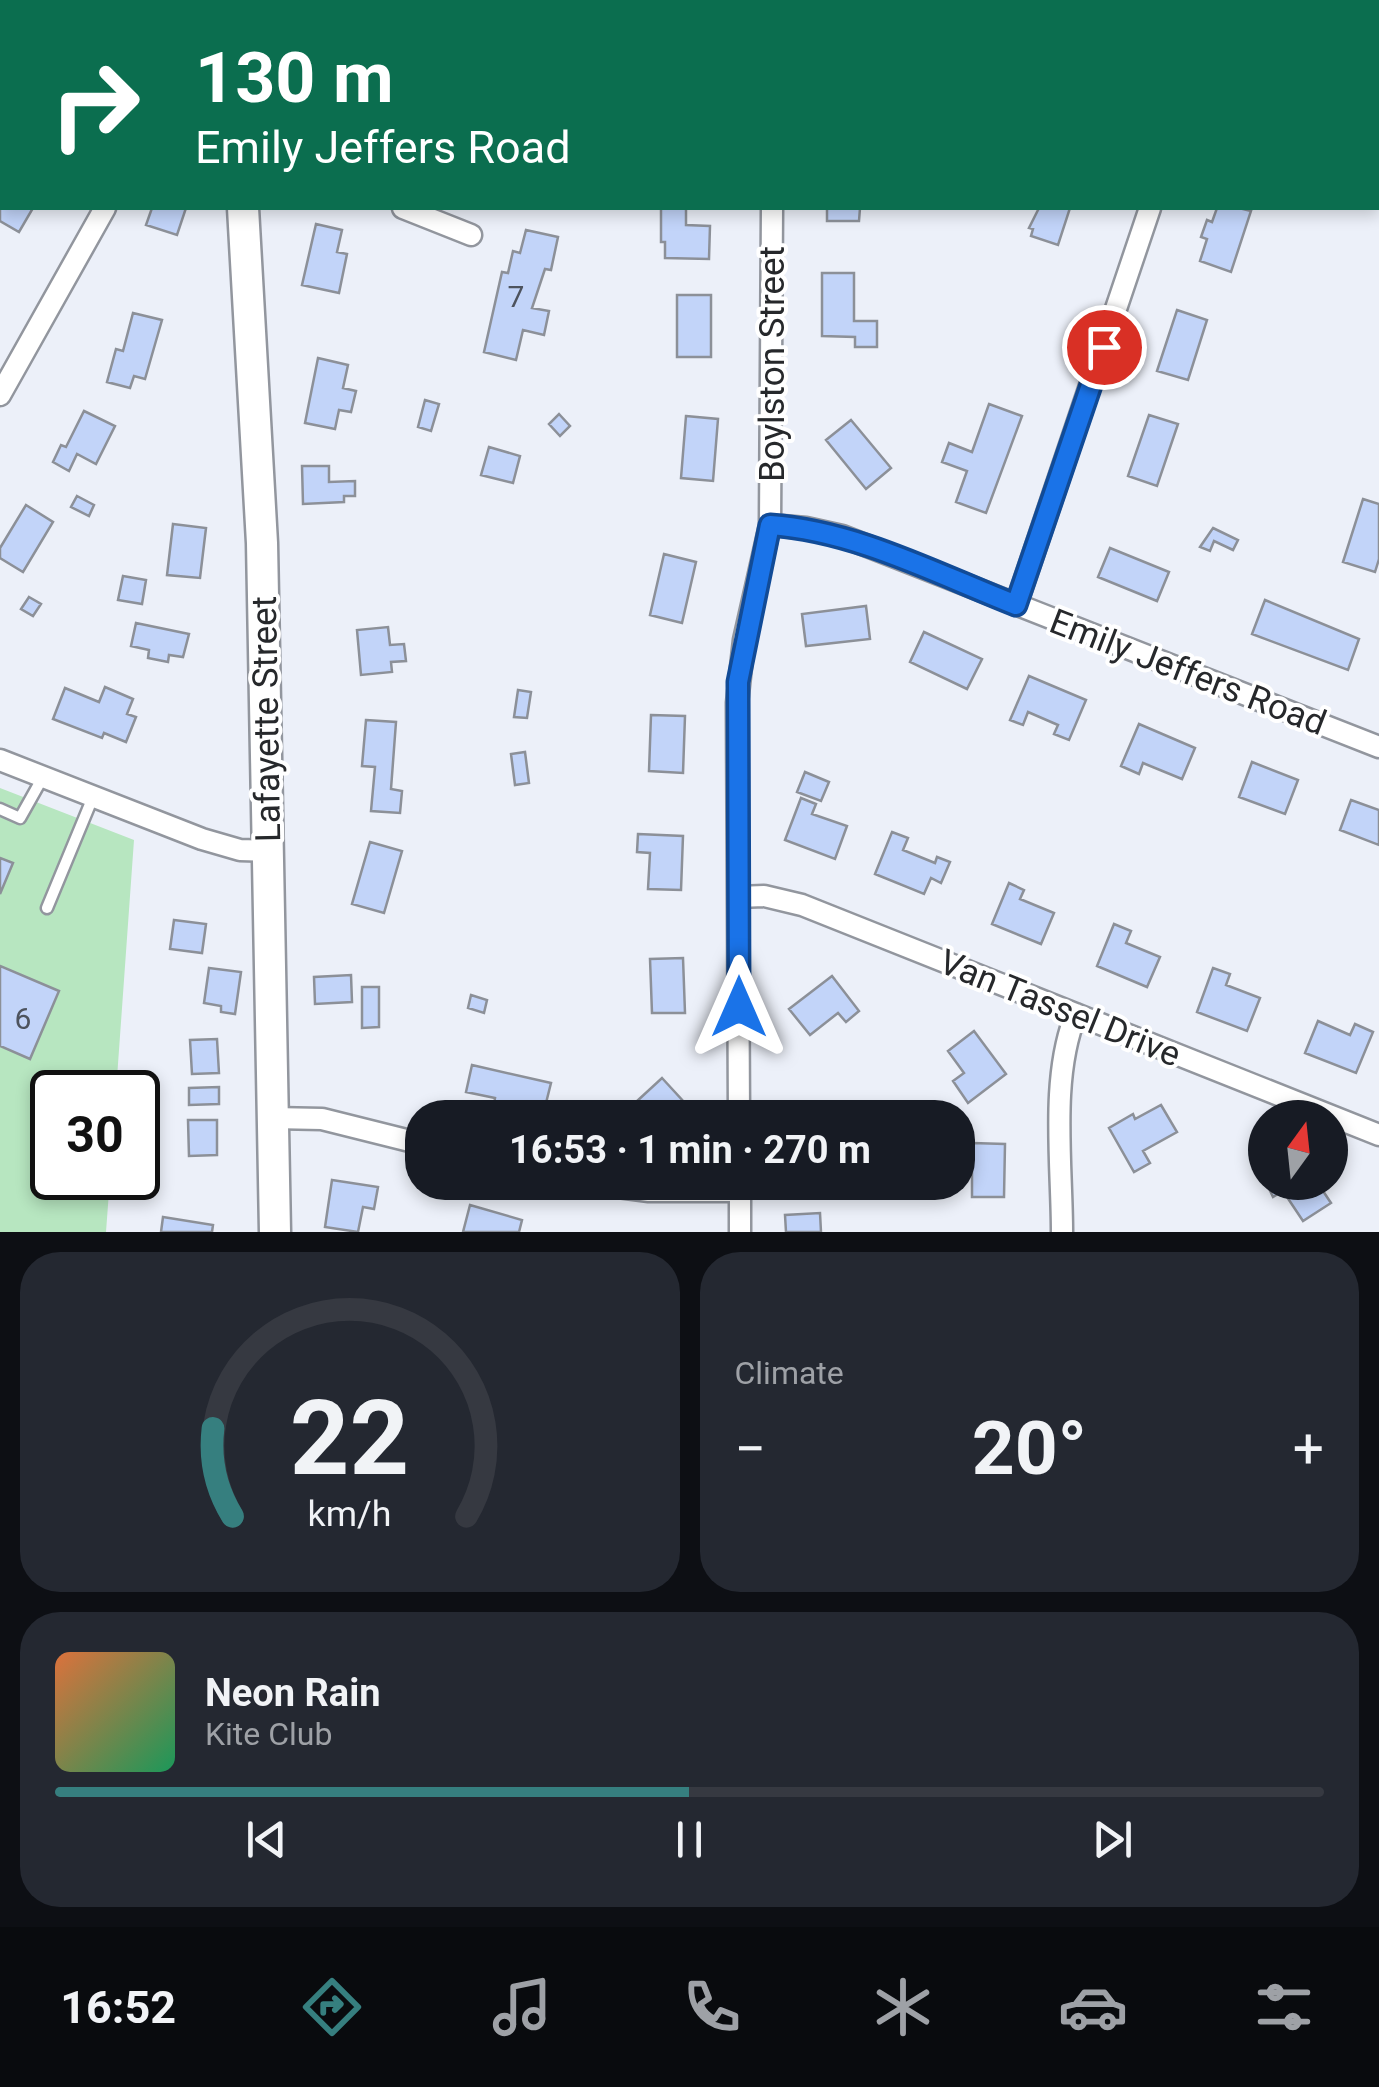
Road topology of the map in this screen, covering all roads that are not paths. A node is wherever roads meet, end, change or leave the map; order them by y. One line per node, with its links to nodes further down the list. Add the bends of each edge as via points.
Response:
1 (104, 210): 7 (street)
2 (242, 210): 15 (main road, Lafayette Street, via 260,496)
3 (408, 210): 6 (street)
4 (772, 210): 8 (street, Boylston Street)
5 (1149, 210): 9 (street)
6 (471, 235)
7 (0, 395)
8 (770, 525): 9 (street, Emily Jeffers Road, via 842,536); 16 (street, Boylston Street, via 738,682)
9 (1016, 605): 10 (street, Emily Jeffers Road)
10 (1379, 747)
11 (0, 760): 12 (street)
12 (43, 777): 13 (street); 14 (lane, via 20,818)
13 (93, 796): 15 (street, via 228,847); 17 (lane)
14 (0, 809)
15 (269, 851): 20 (main road, Lafayette Street)
16 (738, 897): 18 (street, Van Tassel Drive, via 802,905); 19 (street, Boylston Street)
17 (47, 908)
18 (1076, 1014): 21 (street, Van Tassel Drive); 26 (street, via 1062,1081)
19 (739, 1100)
20 (273, 1118): 22 (street, via 322,1120); 24 (main road, Lafayette Street)
21 (1379, 1135)
22 (405, 1140)
23 (740, 1200): 25 (street)
24 (275, 1232)
25 (740, 1232)
26 (1062, 1232)

